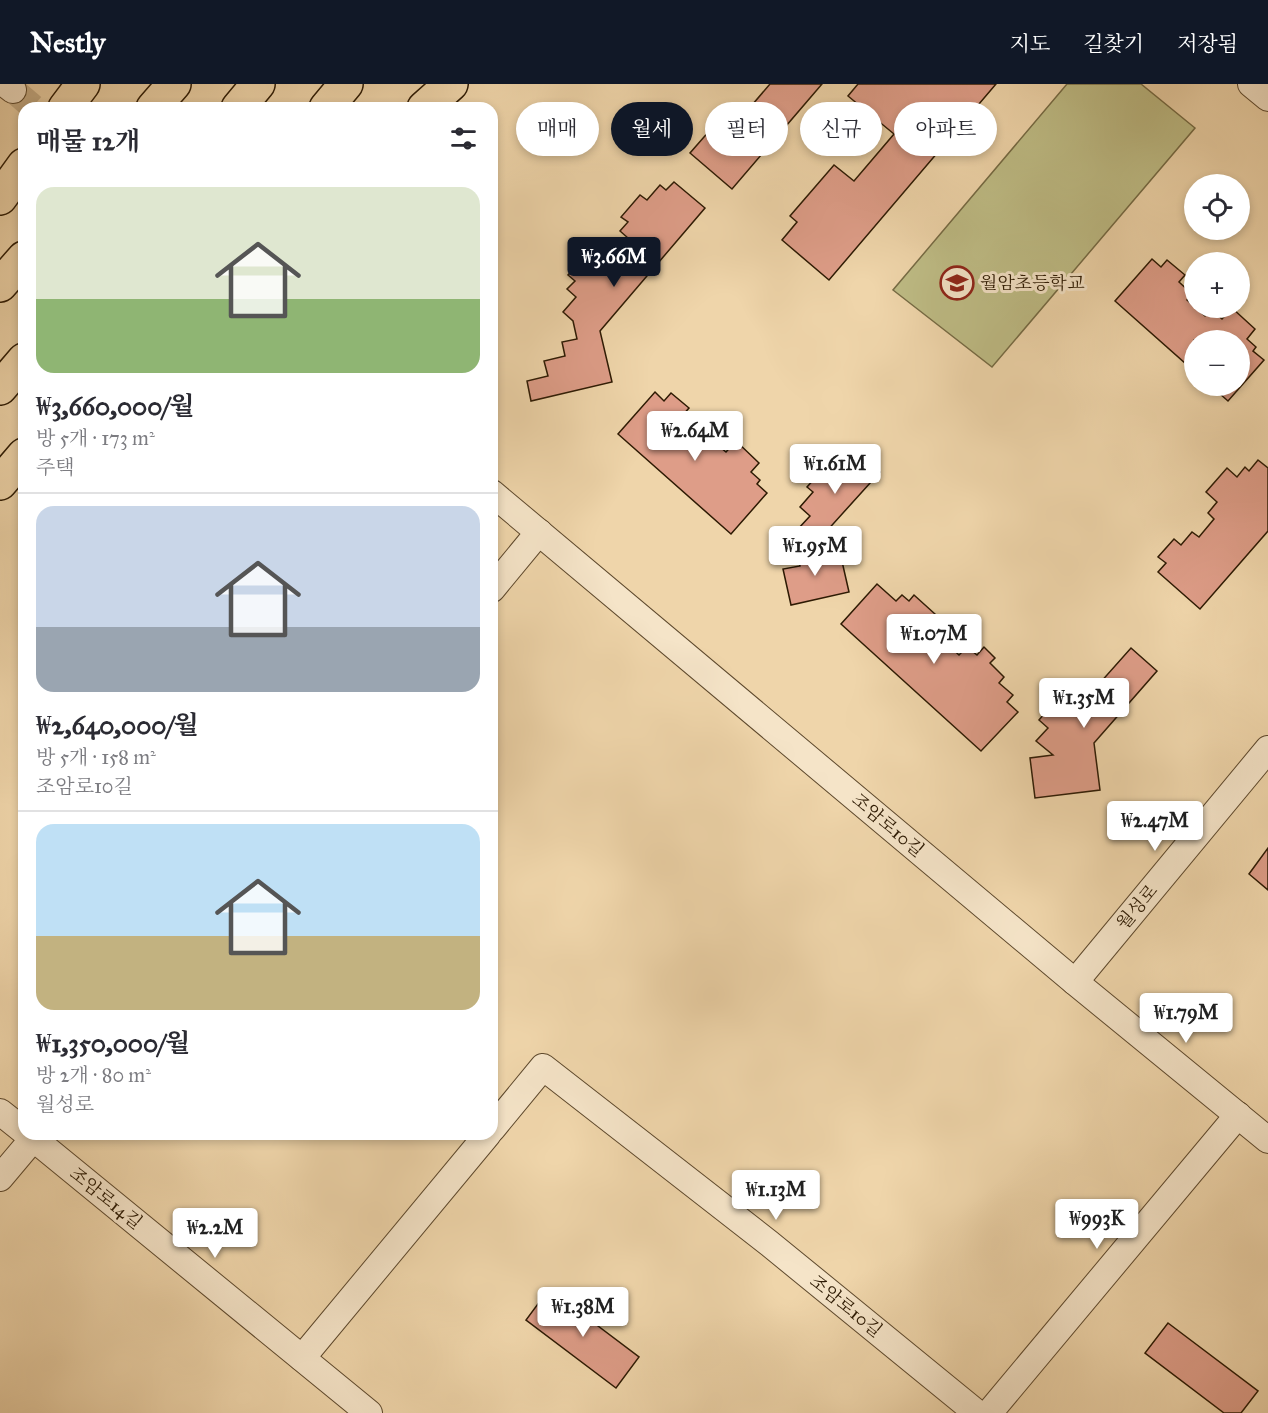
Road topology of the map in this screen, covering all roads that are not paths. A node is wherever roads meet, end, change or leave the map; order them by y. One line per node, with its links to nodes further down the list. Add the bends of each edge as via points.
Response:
1 (83, 84): 9 (highway)
2 (149, 84): 10 (highway)
3 (174, 84): 11 (highway)
4 (258, 84): 12 (highway)
5 (346, 84): 13 (highway)
6 (451, 84): 14 (highway)
7 (1251, 84): 8 (street)
8 (1268, 98)
9 (70, 102)
10 (136, 102)
11 (158, 102)
12 (243, 102)
13 (331, 102)
14 (431, 102)
15 (18, 173): 16 (highway)
16 (0, 198)
17 (18, 265): 18 (highway)
18 (0, 285)
19 (18, 367): 20 (highway)
20 (0, 388)
21 (18, 462): 23 (highway)
22 (18, 477): 24 (highway)
23 (0, 483)
24 (0, 494)
25 (498, 498): 26 (street, 조암로10길)
26 (539, 532): 27 (street); 29 (street, 조암로10길)
27 (498, 582)
28 (1268, 749): 29 (street, 월성로)
29 (1075, 982): 31 (street, 조암로10길)
30 (0, 1112): 33 (street, 조암로14길)
31 (1238, 1115): 37 (street, 조암로10길); 42 (street)
32 (498, 1122): 41 (street, 조암로10길, via 543,1067 770,1244)
33 (18, 1125)
34 (27, 1140): 38 (street)
35 (38, 1140): 39 (street, 조암로14길)
36 (483, 1140): 39 (street)
37 (1268, 1140)
38 (0, 1178)
39 (302, 1358): 40 (street, 조암로14길)
40 (369, 1413)
41 (977, 1413)
42 (989, 1413)

